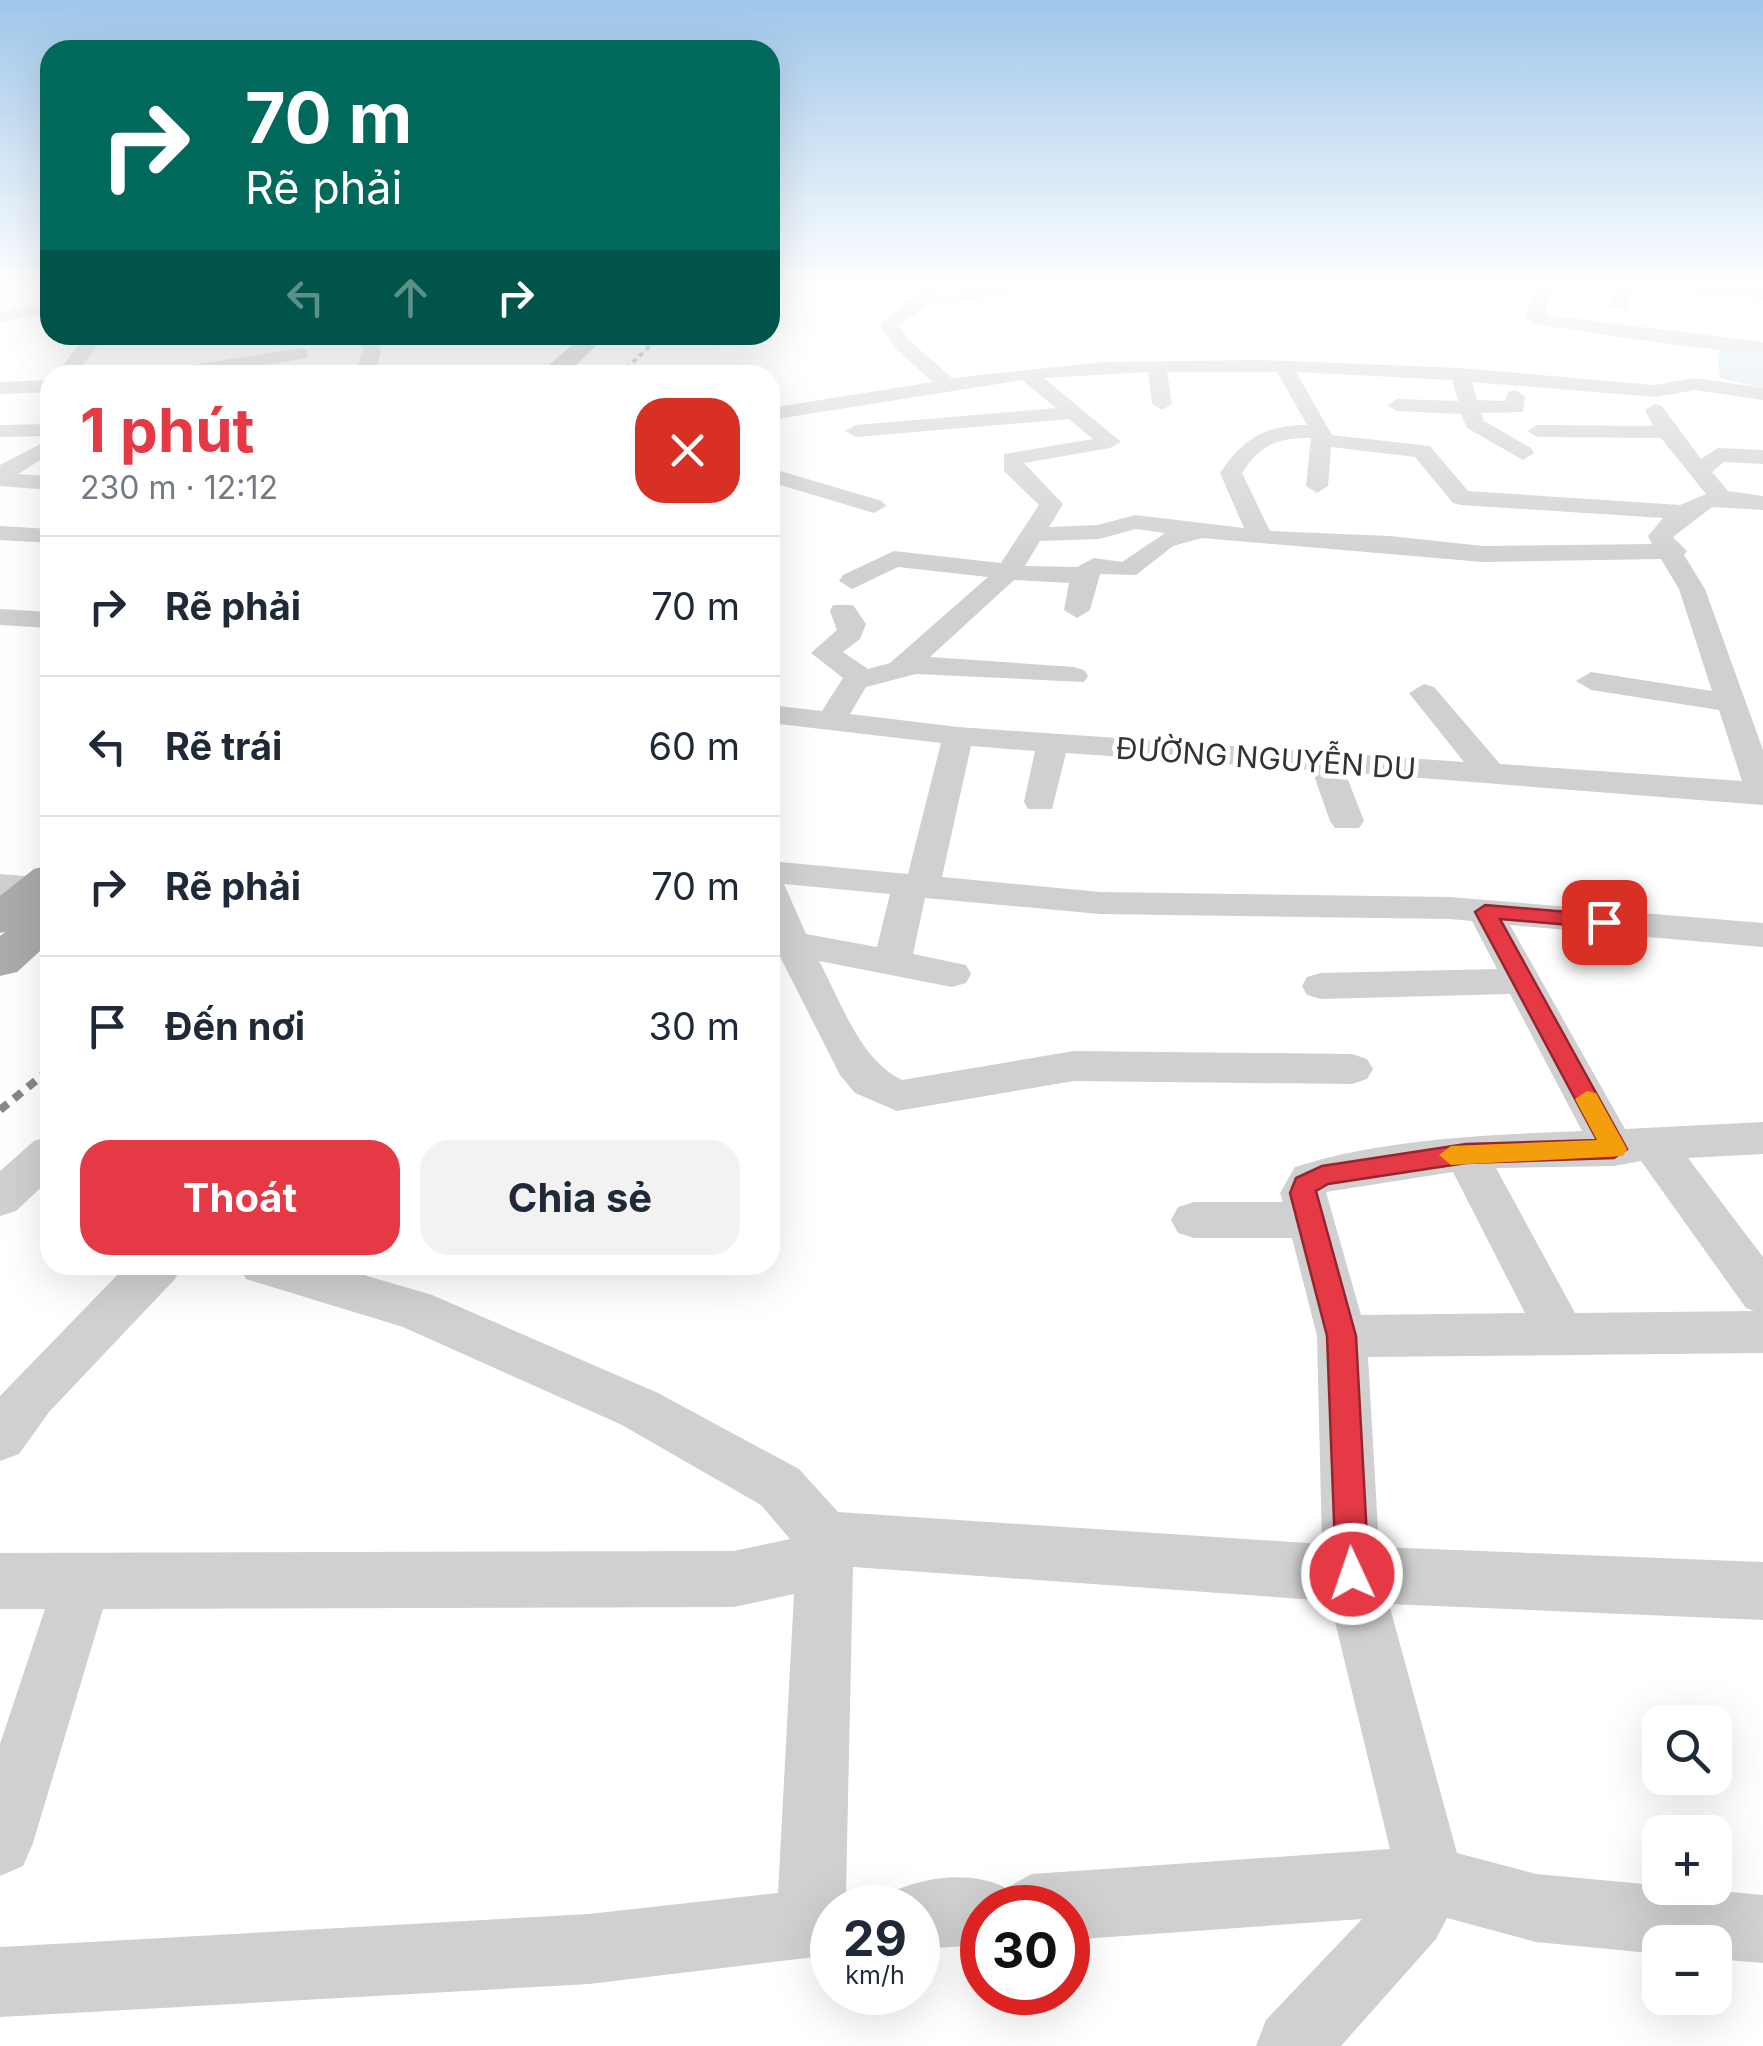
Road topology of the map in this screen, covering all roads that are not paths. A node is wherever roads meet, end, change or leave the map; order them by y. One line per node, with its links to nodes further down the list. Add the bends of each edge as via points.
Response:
1 (942, 379): 8 (street)
2 (977, 379): 8 (street)
3 (1033, 379): 17 (street)
4 (1161, 379): 16 (street)
5 (1291, 379): 27 (street)
6 (1368, 379): 12 (street)
7 (1710, 379): 10 (street)
8 (946, 383): 20 (street)
9 (40, 386): 11 (street)
10 (1713, 386): 14 (street); 15 (street, via 1674,383)
11 (0, 388)
12 (1465, 395): 13 (street); 15 (street); 15 (street, via 1516,408 1516,396); 31 (street, via 1474,424)
13 (1402, 397)
14 (1756, 399)
15 (1655, 400): 26 (street)
16 (1162, 404)
17 (1063, 405): 19 (street); 24 (street, via 981,429); 28 (street)
18 (40, 407): 21 (street)
19 (955, 407)
20 (780, 412)
21 (24, 429): 22 (street); 23 (street)
22 (40, 430)
23 (0, 431)
24 (856, 431)
25 (1538, 431): 26 (street)
26 (1667, 432): 33 (street)
27 (1322, 436): 37 (street); 41 (street, via 1422,452 1461,498); 46 (street, via 1270,433 1243,453 1232,473)
28 (1105, 438): 29 (street); 50 (street, via 1107,445 1012,459 1051,504)
29 (1131, 439)
30 (40, 451): 34 (street)
31 (1522, 453)
32 (1763, 457): 33 (street, via 1718,454 1708,466)
33 (1695, 466): 38 (street)
34 (0, 477): 36 (street)
35 (780, 478): 40 (street)
36 (40, 481)
37 (1318, 486)
38 (1719, 494): 39 (street); 41 (street)
39 (1763, 503)
40 (874, 506)
41 (1681, 512): 47 (street, via 1660,536)
42 (1204, 530): 45 (street, via 1135,522); 46 (street); 51 (street, via 1164,541 1135,568 1094,566)
43 (0, 533): 44 (street)
44 (40, 535)
45 (1045, 535)
46 (1262, 538): 48 (street)
47 (1674, 551): 48 (street); 62 (street)
48 (1463, 552): 49 (street)
49 (1320, 558)
50 (1007, 572): 51 (street); 52 (street, via 894,558); 57 (street)
51 (1084, 575): 53 (street)
52 (852, 582)
53 (1077, 610)
54 (843, 611): 59 (street, via 850,632 825,652)
55 (0, 616): 56 (street)
56 (40, 619)
57 (902, 667): 58 (street); 59 (street)
58 (1074, 676)
59 (860, 677): 64 (street)
60 (1591, 681): 62 (street)
61 (1424, 693): 68 (street)
62 (1731, 703): 69 (street)
63 (780, 715): 64 (street, ĐƯỜNG NGUYỄN DU)
64 (831, 721): 65 (street, ĐƯỜNG NGUYỄN DU)
65 (958, 736): 66 (street, ĐƯỜNG NGUYỄN DU); 73 (street)
66 (1052, 743): 67 (street, ĐƯỜNG NGUYỄN DU); 70 (street)
67 (1325, 763): 68 (street, ĐƯỜNG NGUYỄN DU); 71 (street)
68 (1493, 776): 69 (street, ĐƯỜNG NGUYỄN DU)
69 (1763, 793)
70 (1040, 802)
71 (1346, 822)
72 (780, 873): 73 (street)
73 (916, 888): 75 (street, via 1100,902); 81 (street)
74 (38, 891): 77 (main road); 80 (main road)
75 (1485, 912): 78 (street); 83 (street)
76 (780, 914): 79 (street)
77 (0, 918)
78 (1763, 935)
79 (792, 943): 81 (street); 85 (street, via 855,1065 870,1082 898,1096 1074,1066)
80 (0, 961)
81 (892, 965): 82 (street)
82 (952, 974)
83 (1523, 981): 84 (street); 87 (street)
84 (1321, 986)
85 (1352, 1069)
86 (1763, 1138): 87 (street)
87 (1634, 1148): 88 (street); 93 (street)
88 (1466, 1154): 90 (street, via 1311,1179 1302,1193); 95 (street)
89 (1194, 1220): 90 (street)
90 (1310, 1220): 96 (street)
91 (148, 1275): 97 (street, via 31,1396)
92 (297, 1275): 98 (street, via 415,1310 640,1409 780,1487)
93 (1763, 1294)
94 (1763, 1332): 95 (street)
95 (1561, 1334): 96 (street)
96 (1342, 1336): 99 (street)
97 (0, 1438)
98 (824, 1549): 99 (street); 101 (street, via 734,1579); 105 (street)
99 (1352, 1574): 102 (street); 104 (street)
100 (0, 1581): 101 (street)
101 (83, 1581): 103 (street)
102 (1763, 1591)
103 (0, 1843)
104 (1430, 1880): 106 (street); 108 (street, via 1536,1908); 110 (street, via 1412,1915)
105 (822, 1885)
106 (1090, 1904)
107 (810, 1923): 109 (street, via 570,1950)
108 (1763, 1929)
109 (0, 1982)
110 (1292, 2046)

